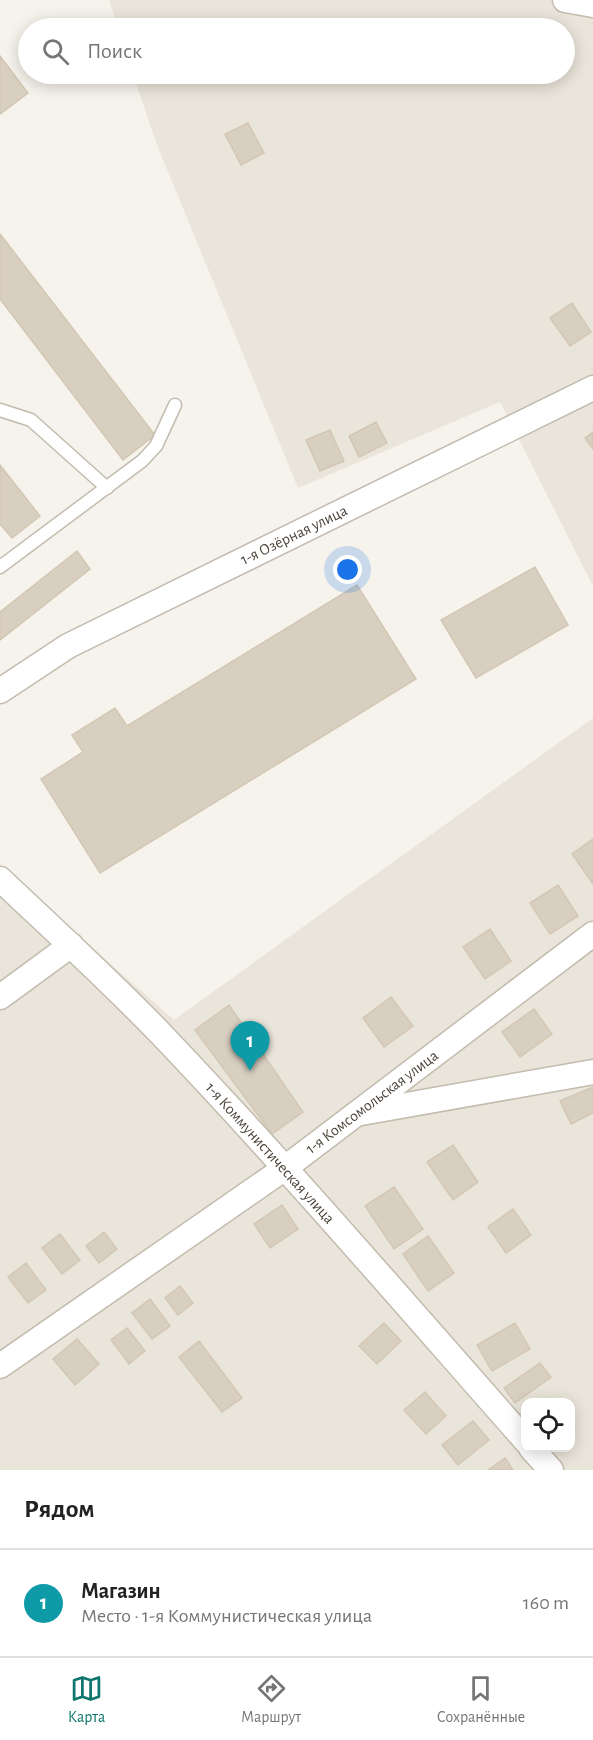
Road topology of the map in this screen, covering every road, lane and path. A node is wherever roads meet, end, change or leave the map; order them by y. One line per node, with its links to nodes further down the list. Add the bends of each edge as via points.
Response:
1 (565, 0): 2 (street)
2 (593, 5)
3 (593, 388): 8 (street, 1-я Озёрная улица, via 68,646)
4 (175, 405): 6 (lane, via 156,447)
5 (0, 411): 6 (lane, via 31,420)
6 (107, 488): 7 (lane)
7 (0, 567)
8 (0, 691)
9 (0, 879): 11 (street, 1-я Коммунистическая улица)
10 (593, 934): 14 (street, 1-я Комсомольская улица)
11 (71, 945): 12 (street); 15 (street, 1-я Коммунистическая улица, via 159,1032)
12 (0, 998)
13 (593, 1072): 14 (street)
14 (356, 1114): 15 (street, 1-я Комсомольская улица)
15 (285, 1168): 16 (street, 1-я Комсомольская улица); 17 (street, 1-я Коммунистическая улица)
16 (0, 1366)
17 (521, 1436)
18 (535, 1452): 19 (street)
19 (551, 1470)

